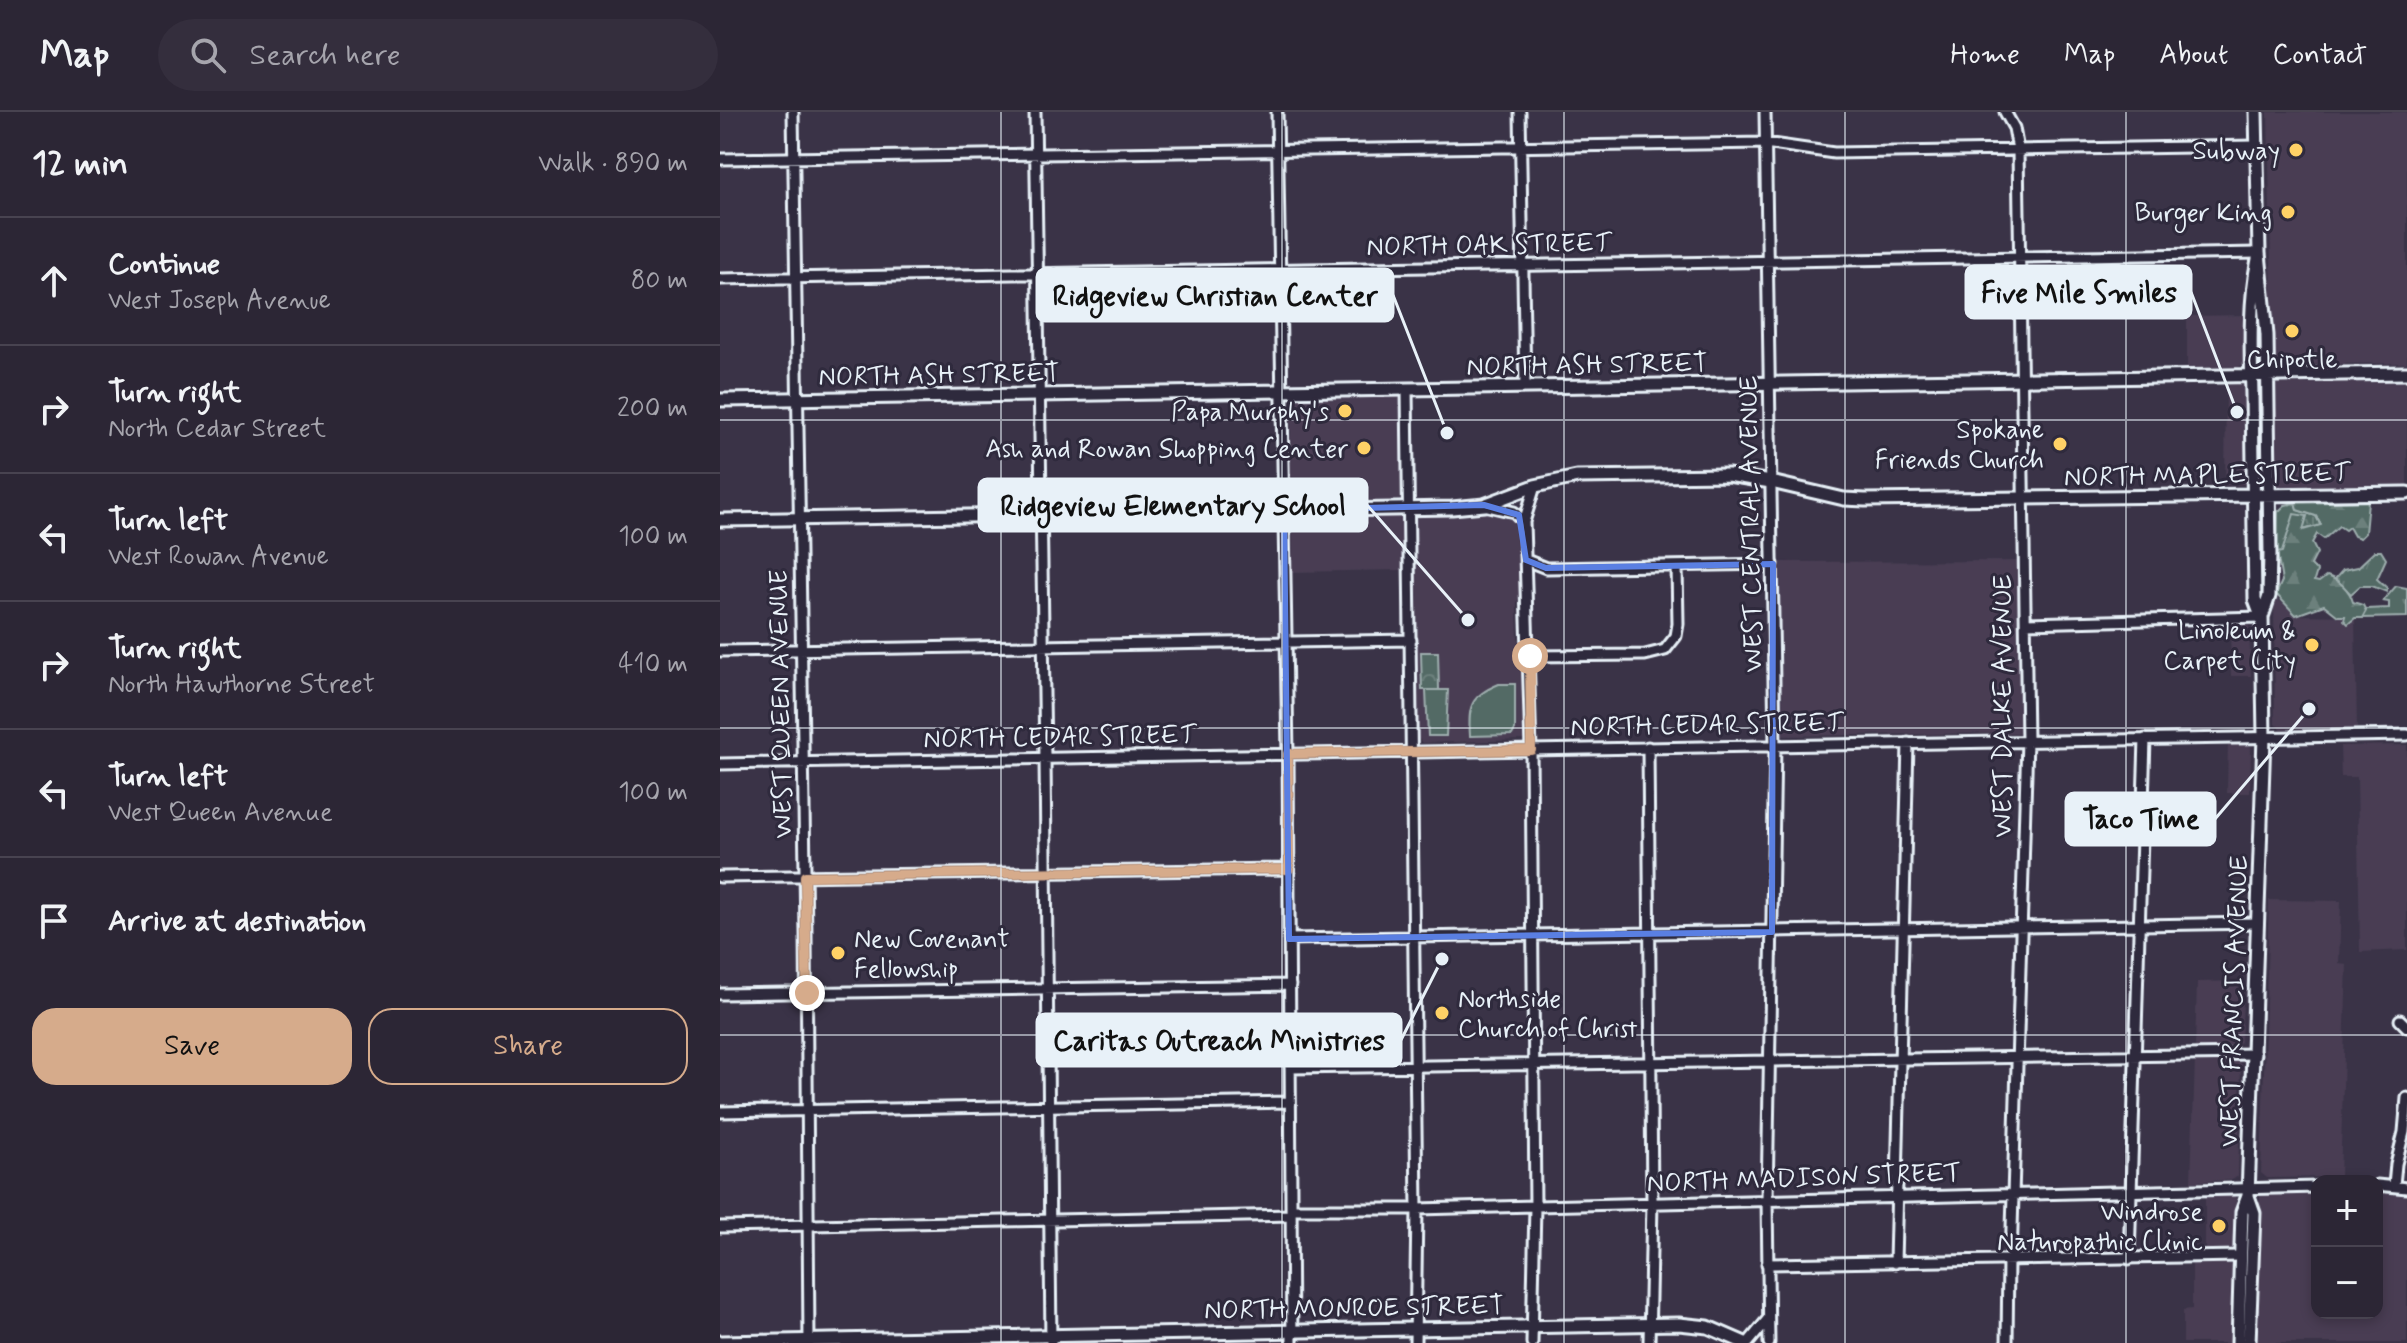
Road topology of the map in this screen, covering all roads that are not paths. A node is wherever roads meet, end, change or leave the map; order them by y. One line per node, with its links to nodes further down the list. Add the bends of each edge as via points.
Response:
1 (793, 112): 15 (street, WEST QUEEN AVENUE)
2 (1035, 112): 13 (street)
3 (1277, 112): 11 (street)
4 (1520, 112): 9 (street)
5 (1765, 112): 8 (street, WEST CENTRAL AVENUE)
6 (2005, 112): 12 (street, WEST DALKE AVENUE)
7 (2256, 112): 10 (main road, WEST FRANCIS AVENUE)
8 (1765, 143): 9 (street); 12 (street, via 1834,153); 18 (street, WEST CENTRAL AVENUE)
9 (1521, 146): 11 (street); 19 (street)
10 (2257, 146): 12 (street); 16 (main road, WEST FRANCIS AVENUE)
11 (1278, 150): 13 (street); 20 (street)
12 (2018, 150): 17 (street, WEST DALKE AVENUE)
13 (1035, 155): 15 (street); 21 (street)
14 (720, 159): 15 (street)
15 (794, 159): 22 (street, WEST QUEEN AVENUE)
16 (2259, 253): 17 (street, NORTH OAK STREET); 25 (main road, WEST FRANCIS AVENUE); 26 (main road, WEST FRANCIS AVENUE)
17 (2020, 258): 18 (street, NORTH OAK STREET); 27 (street, WEST DALKE AVENUE)
18 (1768, 262): 19 (street, NORTH OAK STREET); 28 (street, WEST CENTRAL AVENUE)
19 (1522, 267): 20 (street, NORTH OAK STREET); 29 (street)
20 (1280, 269): 21 (street, NORTH OAK STREET); 31 (street)
21 (1038, 274): 22 (street, NORTH OAK STREET); 32 (street)
22 (796, 278): 23 (street, NORTH OAK STREET); 33 (street, WEST QUEEN AVENUE)
23 (720, 279)
24 (2407, 373): 26 (main road, NORTH ASH STREET)
25 (2251, 375): 26 (main road, NORTH ASH STREET); 27 (main road, NORTH ASH STREET); 38 (main road, WEST FRANCIS AVENUE)
26 (2268, 375): 39 (main road, WEST FRANCIS AVENUE)
27 (2022, 379): 28 (main road, NORTH ASH STREET); 40 (street, WEST DALKE AVENUE)
28 (1770, 383): 29 (main road, NORTH ASH STREET); 35 (street, WEST CENTRAL AVENUE)
29 (1525, 387): 30 (main road, NORTH ASH STREET)
30 (1407, 389): 31 (main road, NORTH ASH STREET); 42 (street)
31 (1282, 391): 32 (main road, NORTH ASH STREET); 43 (street)
32 (1039, 395): 33 (main road, NORTH ASH STREET); 44 (street)
33 (797, 398): 34 (main road, NORTH ASH STREET); 45 (street, WEST QUEEN AVENUE)
34 (720, 400)
35 (1771, 482): 36 (main road, NORTH MAPLE STREET, via 1728,475 1607,476); 40 (main road, NORTH MAPLE STREET, via 1854,500); 49 (street, WEST CENTRAL AVENUE)
36 (1535, 486): 41 (main road, NORTH MAPLE STREET); 47 (street)
37 (2407, 493): 39 (main road, NORTH MAPLE STREET)
38 (2253, 496): 39 (main road, NORTH MAPLE STREET); 40 (main road, NORTH MAPLE STREET); 51 (main road, WEST FRANCIS AVENUE, via 2255,600)
39 (2270, 496): 51 (main road, WEST FRANCIS AVENUE, via 2269,596)
40 (2023, 499): 52 (street, WEST DALKE AVENUE)
41 (1484, 505): 42 (main road, NORTH MAPLE STREET); 47 (street, via 1514,512)
42 (1409, 508): 43 (main road, NORTH MAPLE STREET); 53 (street)
43 (1284, 510): 44 (main road, NORTH MAPLE STREET); 54 (street)
44 (1041, 515): 45 (main road, NORTH MAPLE STREET); 55 (street)
45 (799, 518): 46 (main road, NORTH MAPLE STREET); 56 (street, WEST QUEEN AVENUE)
46 (720, 520)
47 (1524, 522): 48 (street)
48 (1526, 560): 50 (street, via 1546,568); 58 (street)
49 (1773, 564): 50 (street); 64 (street, WEST CENTRAL AVENUE)
50 (1677, 566): 58 (street, via 1678,624 1665,650 1645,655)
51 (2262, 617): 52 (street); 60 (main road, WEST FRANCIS AVENUE)
52 (2026, 623): 62 (street, WEST DALKE AVENUE)
53 (1411, 640): 54 (street); 67 (street)
54 (1286, 643): 55 (street); 68 (street)
55 (1044, 647): 56 (street); 69 (street)
56 (802, 650): 57 (street); 70 (street, WEST QUEEN AVENUE)
57 (720, 651)
58 (1530, 656): 66 (street)
59 (2407, 735): 60 (street, NORTH CEDAR STREET)
60 (2264, 737): 61 (street, NORTH CEDAR STREET); 76 (main road, WEST FRANCIS AVENUE)
61 (2145, 739): 62 (street, NORTH CEDAR STREET); 77 (street)
62 (2027, 740): 63 (street, NORTH CEDAR STREET); 78 (street, WEST DALKE AVENUE)
63 (1908, 743): 64 (street, NORTH CEDAR STREET); 79 (street)
64 (1775, 745): 65 (street, NORTH CEDAR STREET); 80 (street, WEST CENTRAL AVENUE)
65 (1648, 747): 66 (street, NORTH CEDAR STREET); 81 (street)
66 (1531, 750): 67 (street, NORTH CEDAR STREET); 82 (street)
67 (1413, 752): 68 (street, NORTH CEDAR STREET); 83 (street)
68 (1288, 754): 69 (street, NORTH CEDAR STREET); 72 (street)
69 (1045, 758): 70 (street, NORTH CEDAR STREET); 73 (street)
70 (802, 763): 71 (street, NORTH CEDAR STREET); 74 (street, WEST QUEEN AVENUE)
71 (720, 764)
72 (1289, 869): 73 (street); 84 (street)
73 (1047, 872): 74 (street); 86 (street)
74 (805, 876): 75 (street); 87 (street, WEST QUEEN AVENUE)
75 (720, 877)
76 (2258, 923): 77 (street); 89 (main road, WEST FRANCIS AVENUE)
77 (2140, 925): 78 (street); 90 (street)
78 (2022, 927): 79 (street); 91 (street, WEST DALKE AVENUE)
79 (1904, 929): 80 (street); 92 (street)
80 (1772, 932): 81 (street); 93 (street, WEST CENTRAL AVENUE)
81 (1650, 933): 82 (street); 94 (street)
82 (1532, 934): 83 (street); 95 (street)
83 (1414, 936): 84 (street); 97 (street)
84 (1289, 939): 85 (street)
85 (1290, 985): 86 (street); 96 (street)
86 (1047, 988): 87 (street); 100 (street)
87 (807, 993): 88 (street); 101 (street, WEST QUEEN AVENUE)
88 (720, 994)
89 (2255, 1054): 90 (street); 109 (main road, WEST FRANCIS AVENUE)
90 (2135, 1056): 91 (street); 108 (street)
91 (2018, 1058): 92 (street); 110 (street, WEST DALKE AVENUE)
92 (1900, 1060): 93 (street); 111 (street)
93 (1769, 1062): 94 (street); 112 (street, WEST CENTRAL AVENUE)
94 (1651, 1063): 95 (street); 113 (street)
95 (1534, 1065): 97 (street); 114 (street)
96 (1290, 1068): 97 (street); 99 (street)
97 (1415, 1068): 115 (street)
98 (2407, 1098): 103 (street)
99 (1290, 1102): 100 (street); 116 (street)
100 (1049, 1106): 101 (street); 117 (street)
101 (807, 1110): 102 (street); 118 (street, WEST QUEEN AVENUE)
102 (720, 1112)
103 (2406, 1132): 105 (street)
104 (2383, 1185): 105 (street)
105 (2394, 1185): 107 (street)
106 (2311, 1187): 109 (street, NORTH MADISON STREET)
107 (2407, 1188)
108 (2131, 1192): 109 (street, NORTH MADISON STREET); 110 (street, NORTH MADISON STREET); 121 (street)
109 (2248, 1192): 120 (main road, WEST FRANCIS AVENUE); 140 (main road, WEST FRANCIS AVENUE, via 2254,1213)
110 (2014, 1194): 111 (street, NORTH MADISON STREET); 122 (street, WEST DALKE AVENUE)
111 (1895, 1196): 112 (street, NORTH MADISON STREET); 123 (street)
112 (1767, 1199): 113 (street, NORTH MADISON STREET); 124 (street, WEST CENTRAL AVENUE)
113 (1652, 1203): 114 (street, NORTH MADISON STREET); 126 (street)
114 (1535, 1206): 115 (street, NORTH MADISON STREET); 127 (street)
115 (1417, 1209): 116 (street, NORTH MADISON STREET); 128 (street)
116 (1291, 1212): 117 (street, NORTH MADISON STREET); 129 (street)
117 (1050, 1220): 118 (street, NORTH MADISON STREET); 130 (street)
118 (809, 1225): 119 (street, NORTH MADISON STREET); 132 (street, WEST QUEEN AVENUE)
119 (720, 1227)
120 (2240, 1256): 121 (street); 139 (main road, WEST FRANCIS AVENUE)
121 (2129, 1259): 122 (street)
122 (2009, 1261): 123 (street); 138 (street, WEST DALKE AVENUE)
123 (1895, 1263): 124 (street)
124 (1767, 1264): 125 (street, WEST CENTRAL AVENUE)
125 (1768, 1319): 136 (street); 137 (street, WEST CENTRAL AVENUE)
126 (1649, 1324): 127 (main road, NORTH MONROE STREET); 135 (street); 136 (main road, NORTH MONROE STREET, via 1708,1327)
127 (1532, 1326): 128 (main road, NORTH MONROE STREET); 134 (street)
128 (1415, 1328): 129 (main road, NORTH MONROE STREET); 133 (street)
129 (1292, 1337): 130 (main road, NORTH MONROE STREET)
130 (1051, 1339): 132 (main road, NORTH MONROE STREET)
131 (720, 1342): 132 (main road, NORTH MONROE STREET)
132 (809, 1342)
133 (1415, 1343)
134 (1532, 1343)
135 (1649, 1343)
136 (1747, 1343)
137 (1769, 1343)
138 (2007, 1343)
139 (2238, 1343)
140 (2249, 1343)

